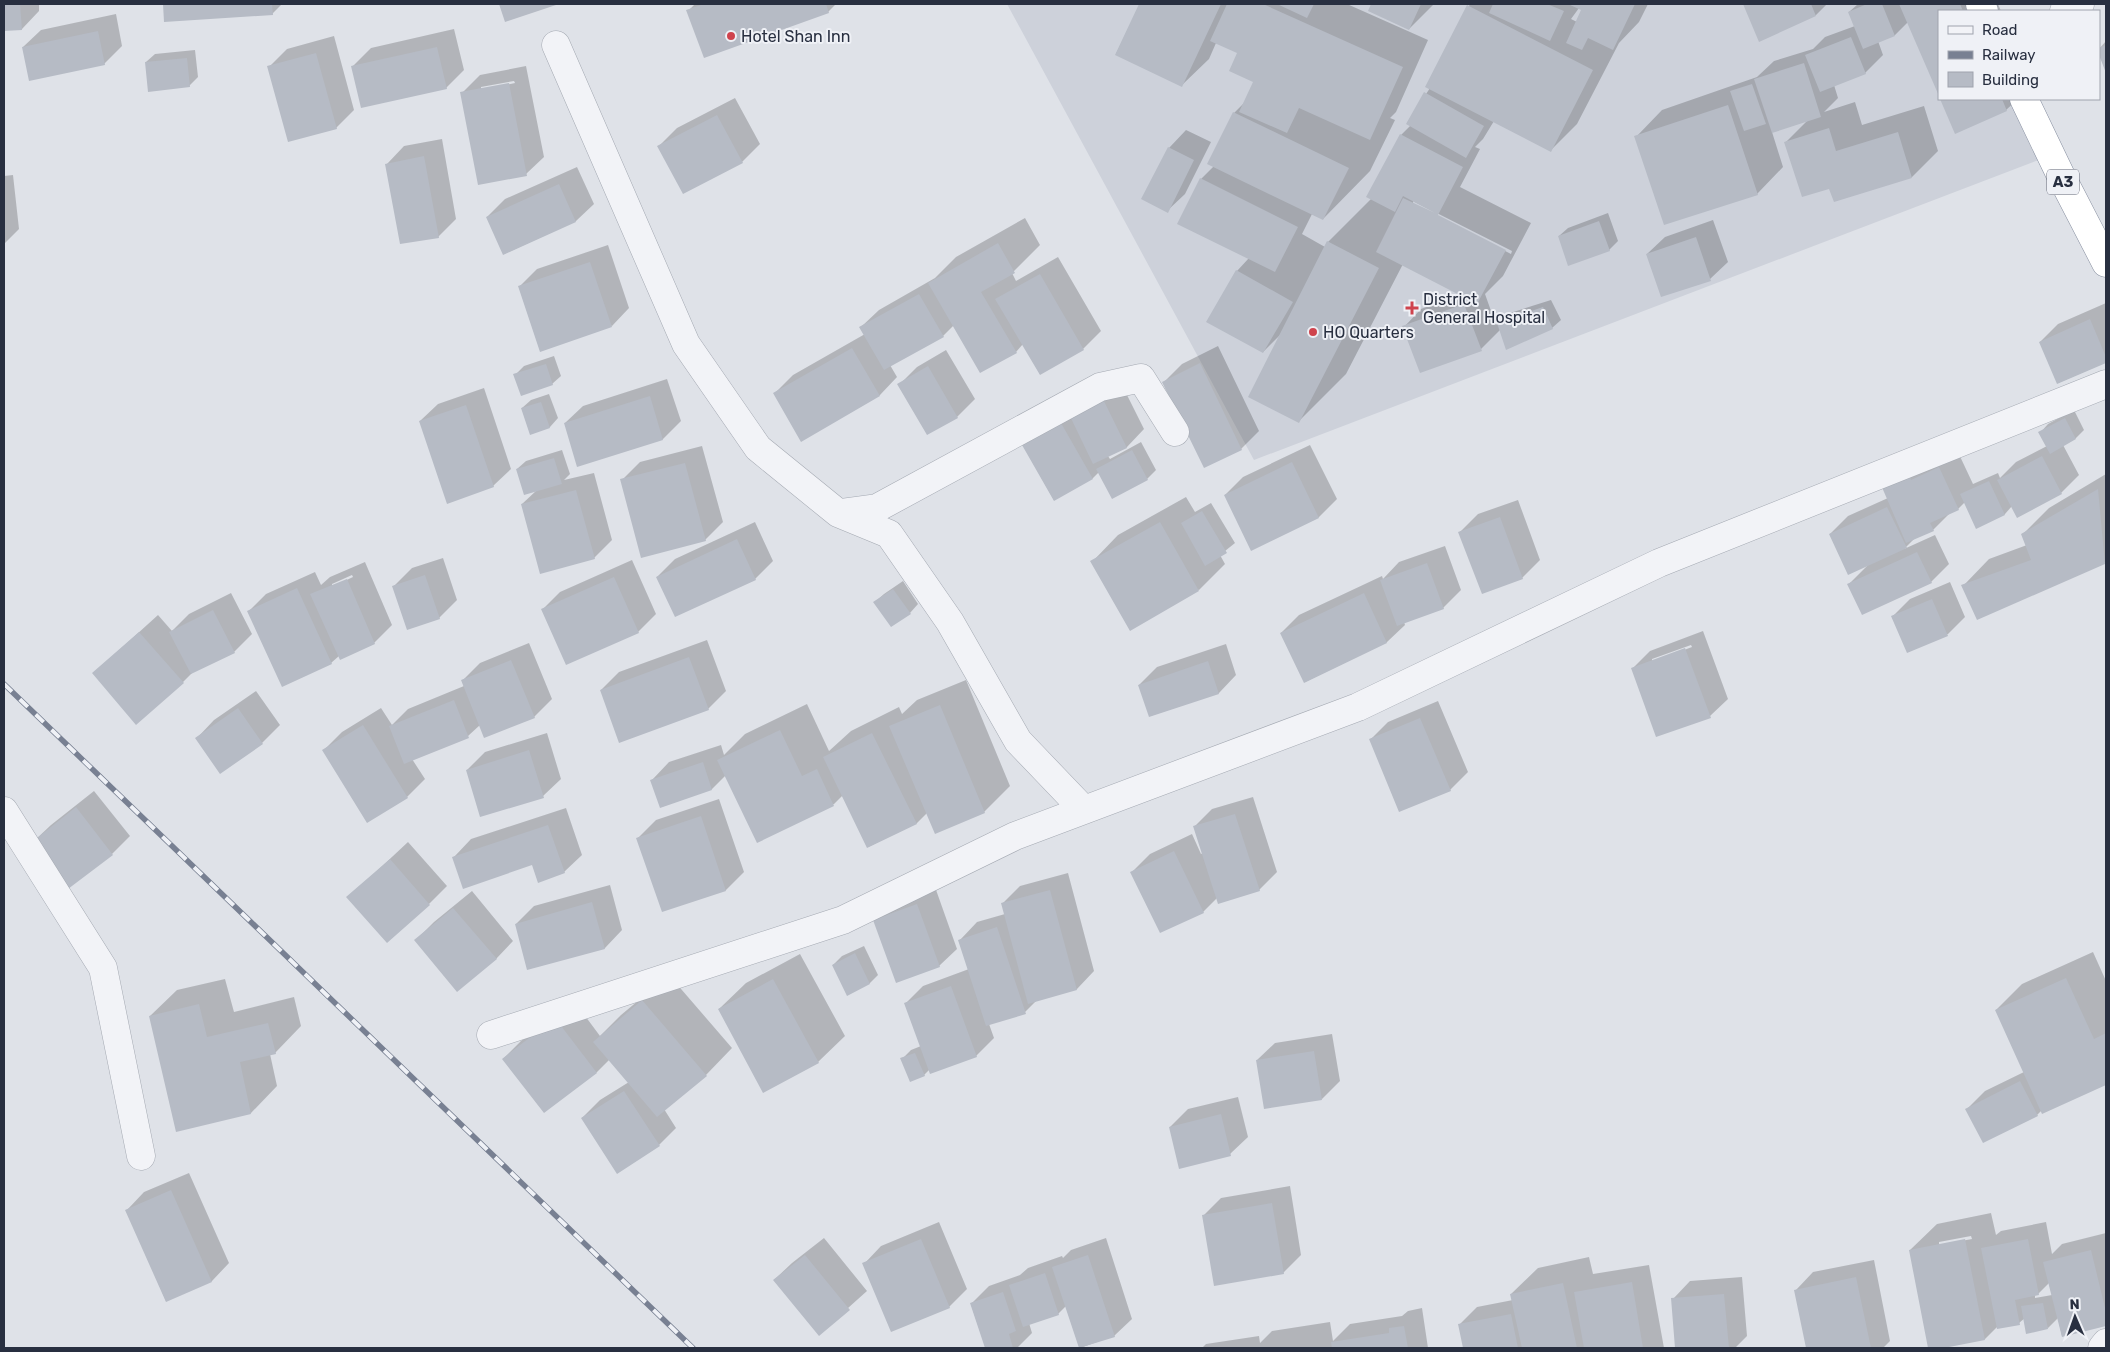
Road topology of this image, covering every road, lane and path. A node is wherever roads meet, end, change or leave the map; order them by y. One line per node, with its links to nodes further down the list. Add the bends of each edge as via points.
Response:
1 (2080, 4): 2 (street)
2 (2066, 10)
3 (556, 45): 8 (street, via 686,344 758,448)
4 (2024, 100): 5 (highway, A3)
5 (2106, 263)
6 (2106, 384): 9 (street, via 1658,563 1358,707)
7 (1175, 432): 8 (street, via 1141,378 1100,387 877,508)
8 (838, 513): 9 (street, via 889,534 950,622 1018,741)
9 (1084, 810): 11 (street, via 1015,836 842,920)
10 (4, 811): 12 (street, via 103,968)
11 (491, 1035)
12 (141, 1156)
13 (2106, 1343): 14 (street)
14 (2102, 1348)

